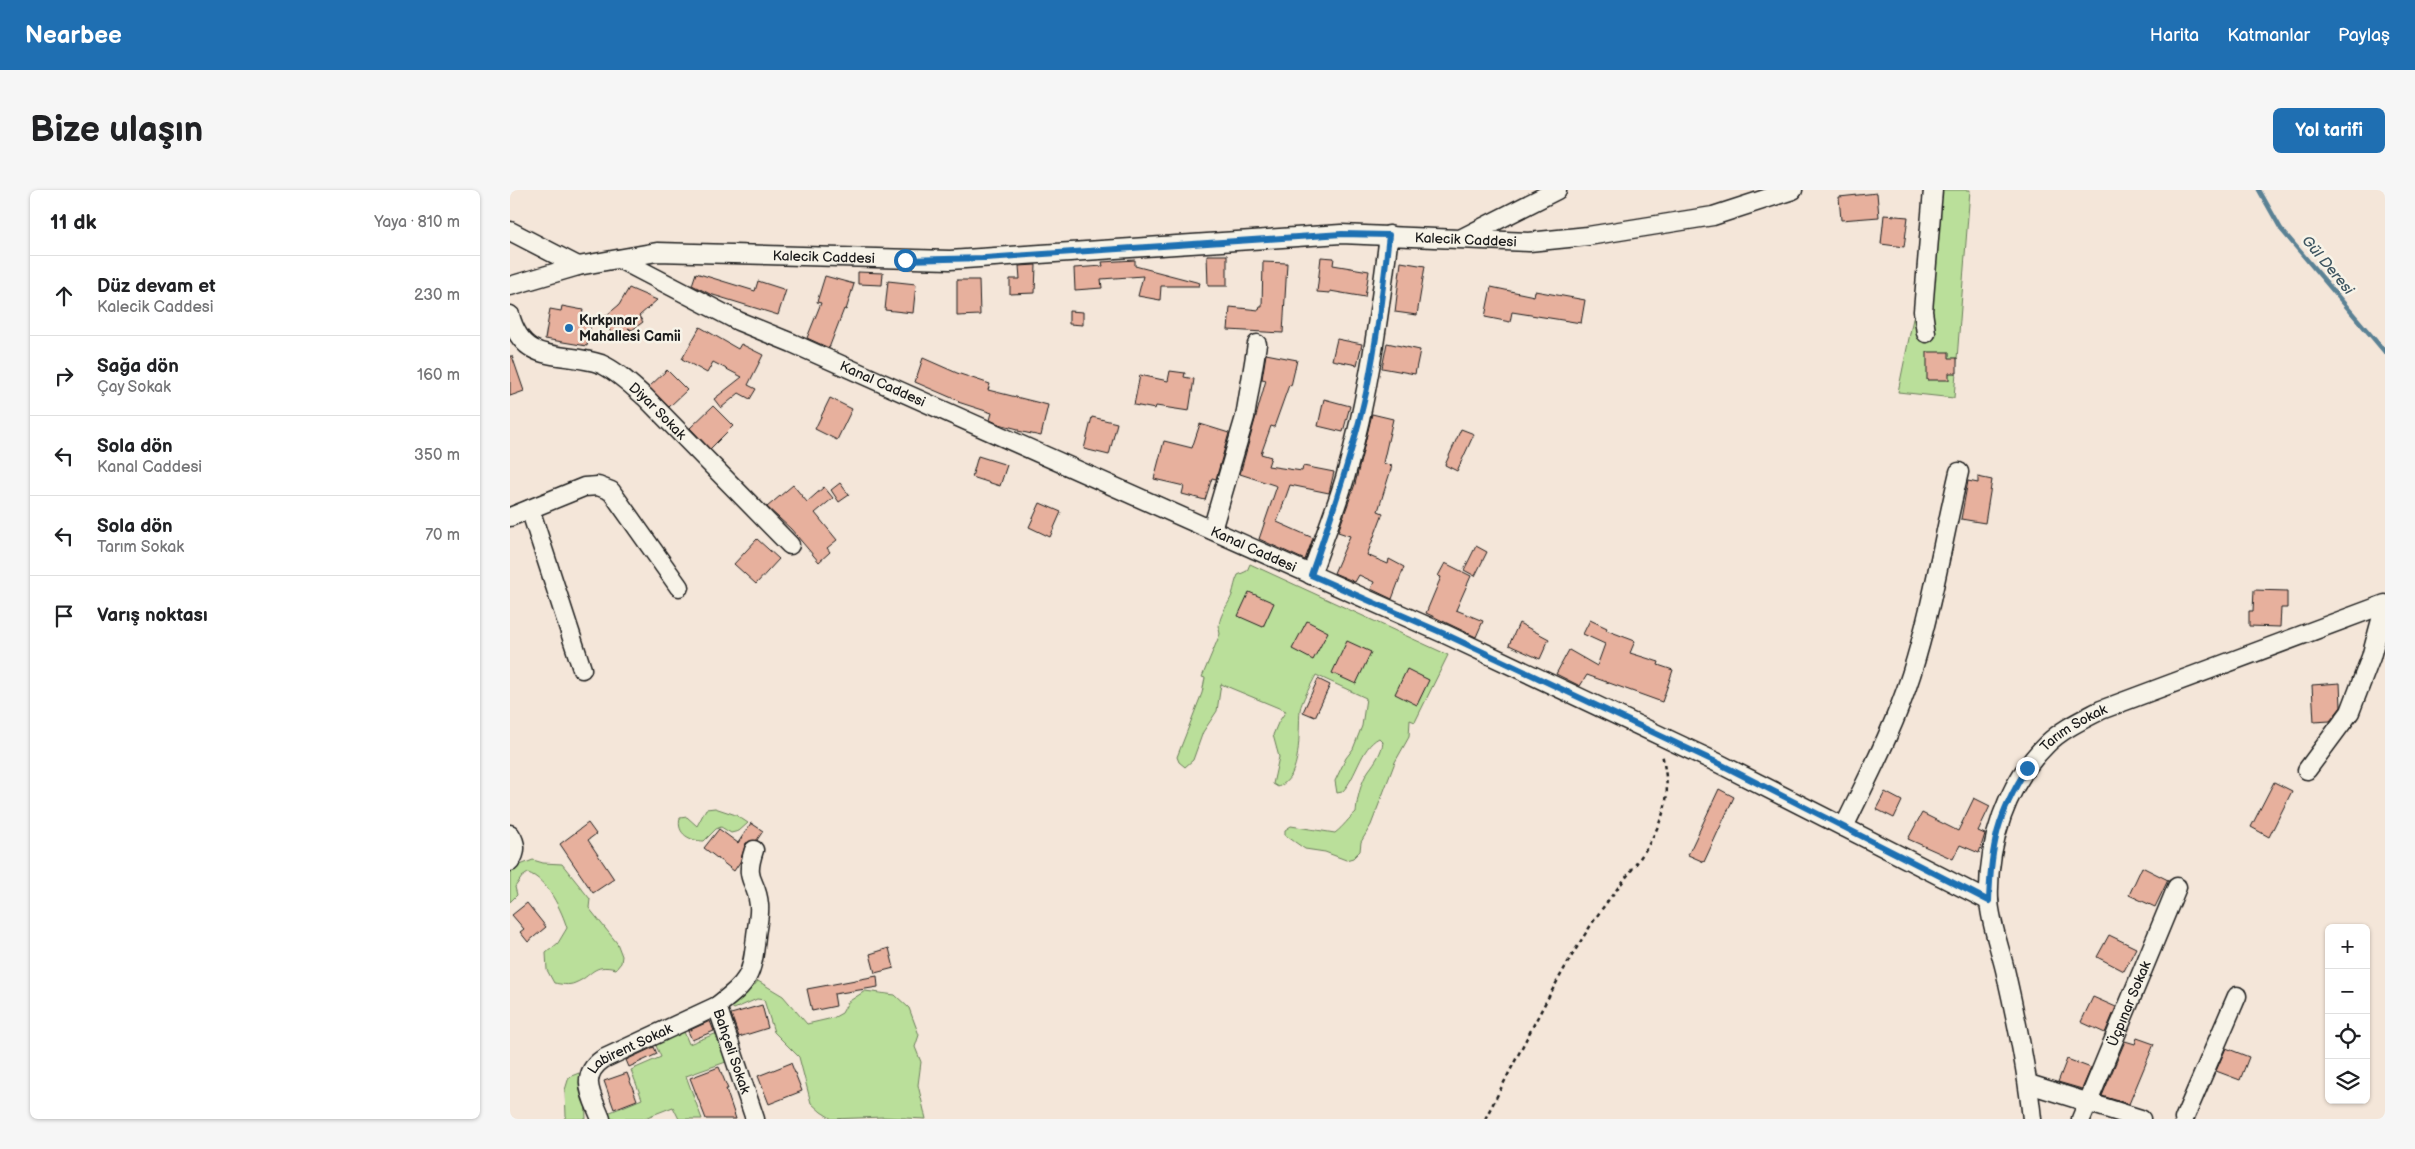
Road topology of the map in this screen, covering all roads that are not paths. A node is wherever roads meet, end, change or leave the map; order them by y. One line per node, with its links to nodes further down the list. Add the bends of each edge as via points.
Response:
1 (1557, 190): 6 (street)
2 (1793, 190): 6 (street, Kalecik Caddesi, via 1713,216 1606,233 1529,242)
3 (1933, 190): 11 (street, via 1923,311)
4 (510, 231): 8 (street)
5 (1389, 235): 6 (street, Kalecik Caddesi); 7 (street, Kalecik Caddesi, via 1342,234 950,260 682,251); 18 (street, via 1366,393 1345,478)
6 (1460, 239)
7 (619, 259): 8 (street, Kalecik Caddesi); 16 (street, Kanal Caddesi, via 738,321)
8 (578, 266): 9 (street, Kalecik Caddesi)
9 (510, 286)
10 (510, 315): 17 (street, Diyar Sokak, via 514,331 534,350 604,365 621,377 645,397)
11 (1926, 333)
12 (1257, 344): 16 (street, via 1246,418)
13 (1959, 472): 23 (street, via 1911,674 1882,748)
14 (530, 509): 15 (street); 19 (street, via 584,487 598,486 611,491); 21 (street)
15 (510, 517)
16 (1212, 530): 18 (street, Kanal Caddesi)
17 (790, 545)
18 (1311, 575): 23 (street, Kanal Caddesi, via 1658,734)
19 (678, 587)
20 (2385, 604): 22 (street, via 2371,657 2350,712); 28 (street, Tarım Sokak, via 2101,710 2070,726 2047,744 2013,790 1994,841)
21 (582, 669)
22 (2306, 770)
23 (1844, 827): 28 (street, Kanal Caddesi)
24 (510, 834): 26 (street, via 516,848)
25 (754, 850): 30 (street, Bahçeli Sokak, via 749,873 759,905 752,967 741,986)
26 (510, 862)
27 (2177, 887): 32 (street, Üçpınar Sokak)
28 (1989, 901): 31 (street, Tarım Sokak)
29 (2237, 996): 38 (street)
30 (717, 1006): 33 (street, Labirent Sokak, via 593,1066 589,1086); 34 (street, Bahçeli Sokak)
31 (2029, 1084): 32 (street); 35 (street, Tarım Sokak)
32 (2088, 1102): 36 (street, Üçpınar Sokak); 37 (street)
33 (601, 1119)
34 (755, 1119)
35 (2032, 1119)
36 (2081, 1119)
37 (2141, 1119)
38 (2184, 1119)

